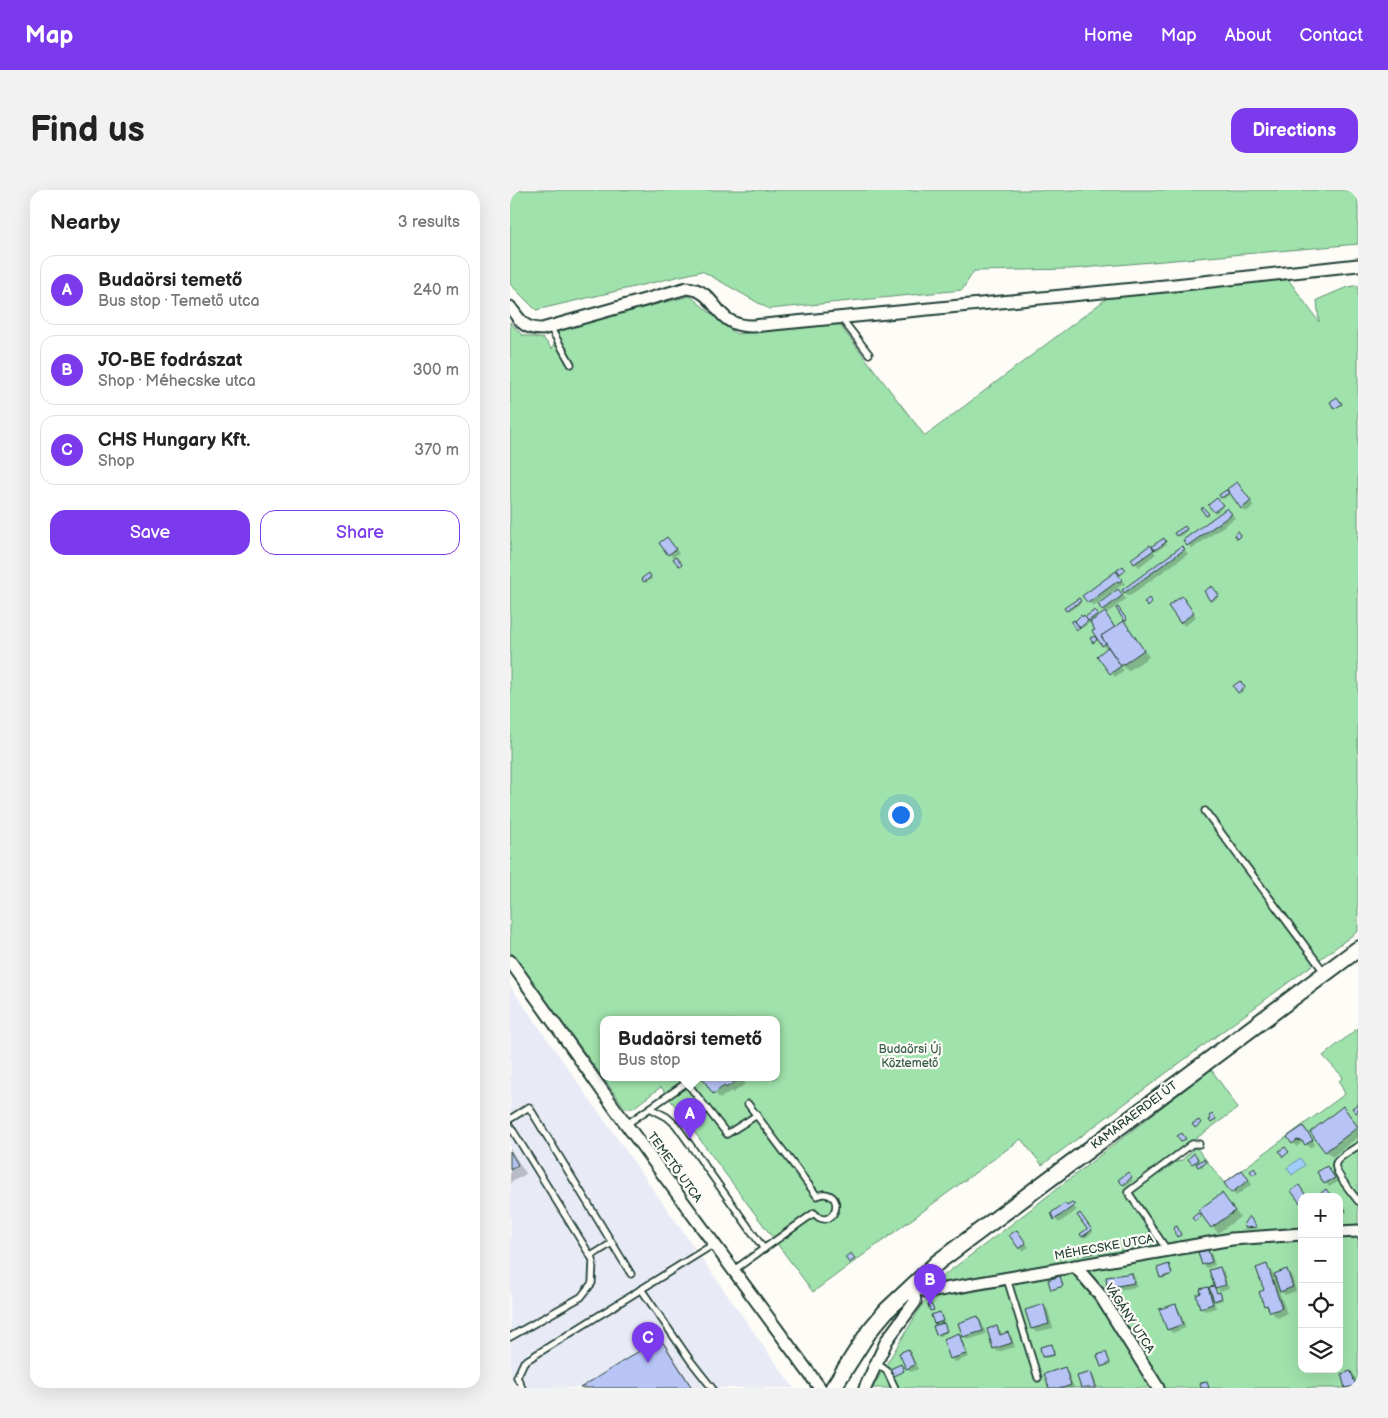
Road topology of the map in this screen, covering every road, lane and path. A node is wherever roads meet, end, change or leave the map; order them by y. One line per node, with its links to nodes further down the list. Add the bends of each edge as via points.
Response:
1 (1358, 265): 3 (street)
2 (510, 307): 4 (street, via 528,327)
3 (841, 318): 4 (street, via 738,325 722,315 701,292 687,288); 5 (lane)
4 (550, 327): 6 (lane)
5 (869, 354)
6 (571, 364)
7 (1205, 811): 10 (lane)
8 (1358, 949): 10 (street, KAMARAERDEI ÚT)
9 (510, 960): 17 (street, TEMETŐ UTCA)
10 (1325, 973): 34 (street, KAMARAERDEI ÚT)
11 (683, 1081): 14 (lane)
12 (685, 1081): 15 (lane, via 727,1134)
13 (748, 1104): 15 (lane)
14 (650, 1108): 17 (lane); 27 (lane, via 676,1125)
15 (756, 1116): 27 (lane, via 817,1196 832,1197 837,1207 834,1214 826,1219 814,1213)
16 (510, 1119): 25 (lane, via 529,1107)
17 (626, 1124): 26 (street, TEMETŐ UTCA)
18 (510, 1126): 29 (lane)
19 (1198, 1144): 28 (lane, via 1192,1144 1128,1192)
20 (1358, 1146): 21 (lane, via 1335,1166)
21 (1358, 1200)
22 (1358, 1231): 23 (street)
23 (1343, 1232)
24 (1298, 1234): 28 (street, MÉHECSKE UTCA, via 1232,1239)
25 (612, 1243): 29 (lane); 32 (lane)
26 (714, 1244): 31 (street, TEMETŐ UTCA); 35 (lane)
27 (764, 1249): 31 (lane)
28 (1167, 1250): 30 (street, MÉHECSKE UTCA)
29 (591, 1256): 36 (lane, via 592,1283 581,1297)
30 (1075, 1266): 33 (street, MÉHECSKE UTCA); 45 (street, VÁGÁNY UTCA, via 1100,1295)
31 (734, 1270): 41 (street, TEMETŐ UTCA)
32 (631, 1274)
33 (1007, 1278): 34 (street, MÉHECSKE UTCA, via 928,1292); 38 (lane)
34 (913, 1284): 37 (street, via 915,1302 887,1340); 42 (street, KAMARAERDEI ÚT, via 870,1330)
35 (641, 1289): 39 (lane, via 524,1362 516,1377); 40 (lane)
36 (510, 1337)
37 (876, 1363): 43 (street); 44 (lane, via 887,1371)
38 (1038, 1378)
39 (522, 1388)
40 (712, 1388)
41 (820, 1388)
42 (833, 1388)
43 (865, 1388)
44 (895, 1388)
45 (1158, 1388)

